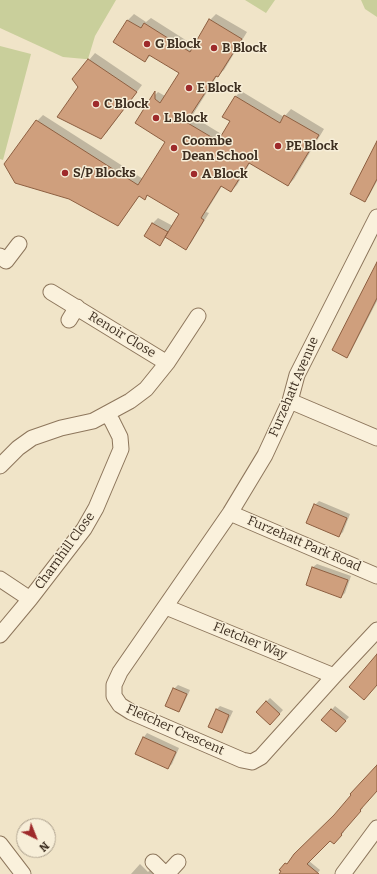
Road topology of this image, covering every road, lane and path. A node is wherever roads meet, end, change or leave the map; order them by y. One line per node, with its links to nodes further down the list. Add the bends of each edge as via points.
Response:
1 (377, 217): 7 (street, Furzehatt Avenue, via 297,375)
2 (19, 244): 3 (street)
3 (2, 261)
4 (51, 292): 6 (street, Renoir Close, via 73,314)
5 (198, 316): 6 (street)
6 (167, 363): 8 (street, via 146,389)
7 (290, 401): 9 (street); 11 (street, Furzehatt Avenue, via 265,454)
8 (107, 414): 10 (street, via 93,421 32,438); 14 (street, Charnhill Close, via 120,438 122,449 115,466 84,529)
9 (377, 438)
10 (0, 466)
11 (230, 513): 12 (street, Furzehatt Park Road); 15 (street, Fletcher Crescent)
12 (377, 576)
13 (0, 579): 14 (street, Charnhill Close)
14 (30, 600): 17 (street, Charnhill Close)
15 (166, 607): 18 (street, Fletcher Way); 18 (street, Fletcher Crescent, via 120,672 114,685 114,696 120,705 131,712 242,760 252,762 261,757)
16 (377, 630): 18 (street, Fletcher Crescent)
17 (0, 635)
18 (334, 676)
19 (377, 828): 25 (street)
20 (0, 844): 23 (street)
21 (153, 862): 24 (street)
22 (178, 862): 24 (street)
23 (23, 874)
24 (166, 874)
25 (343, 874)

